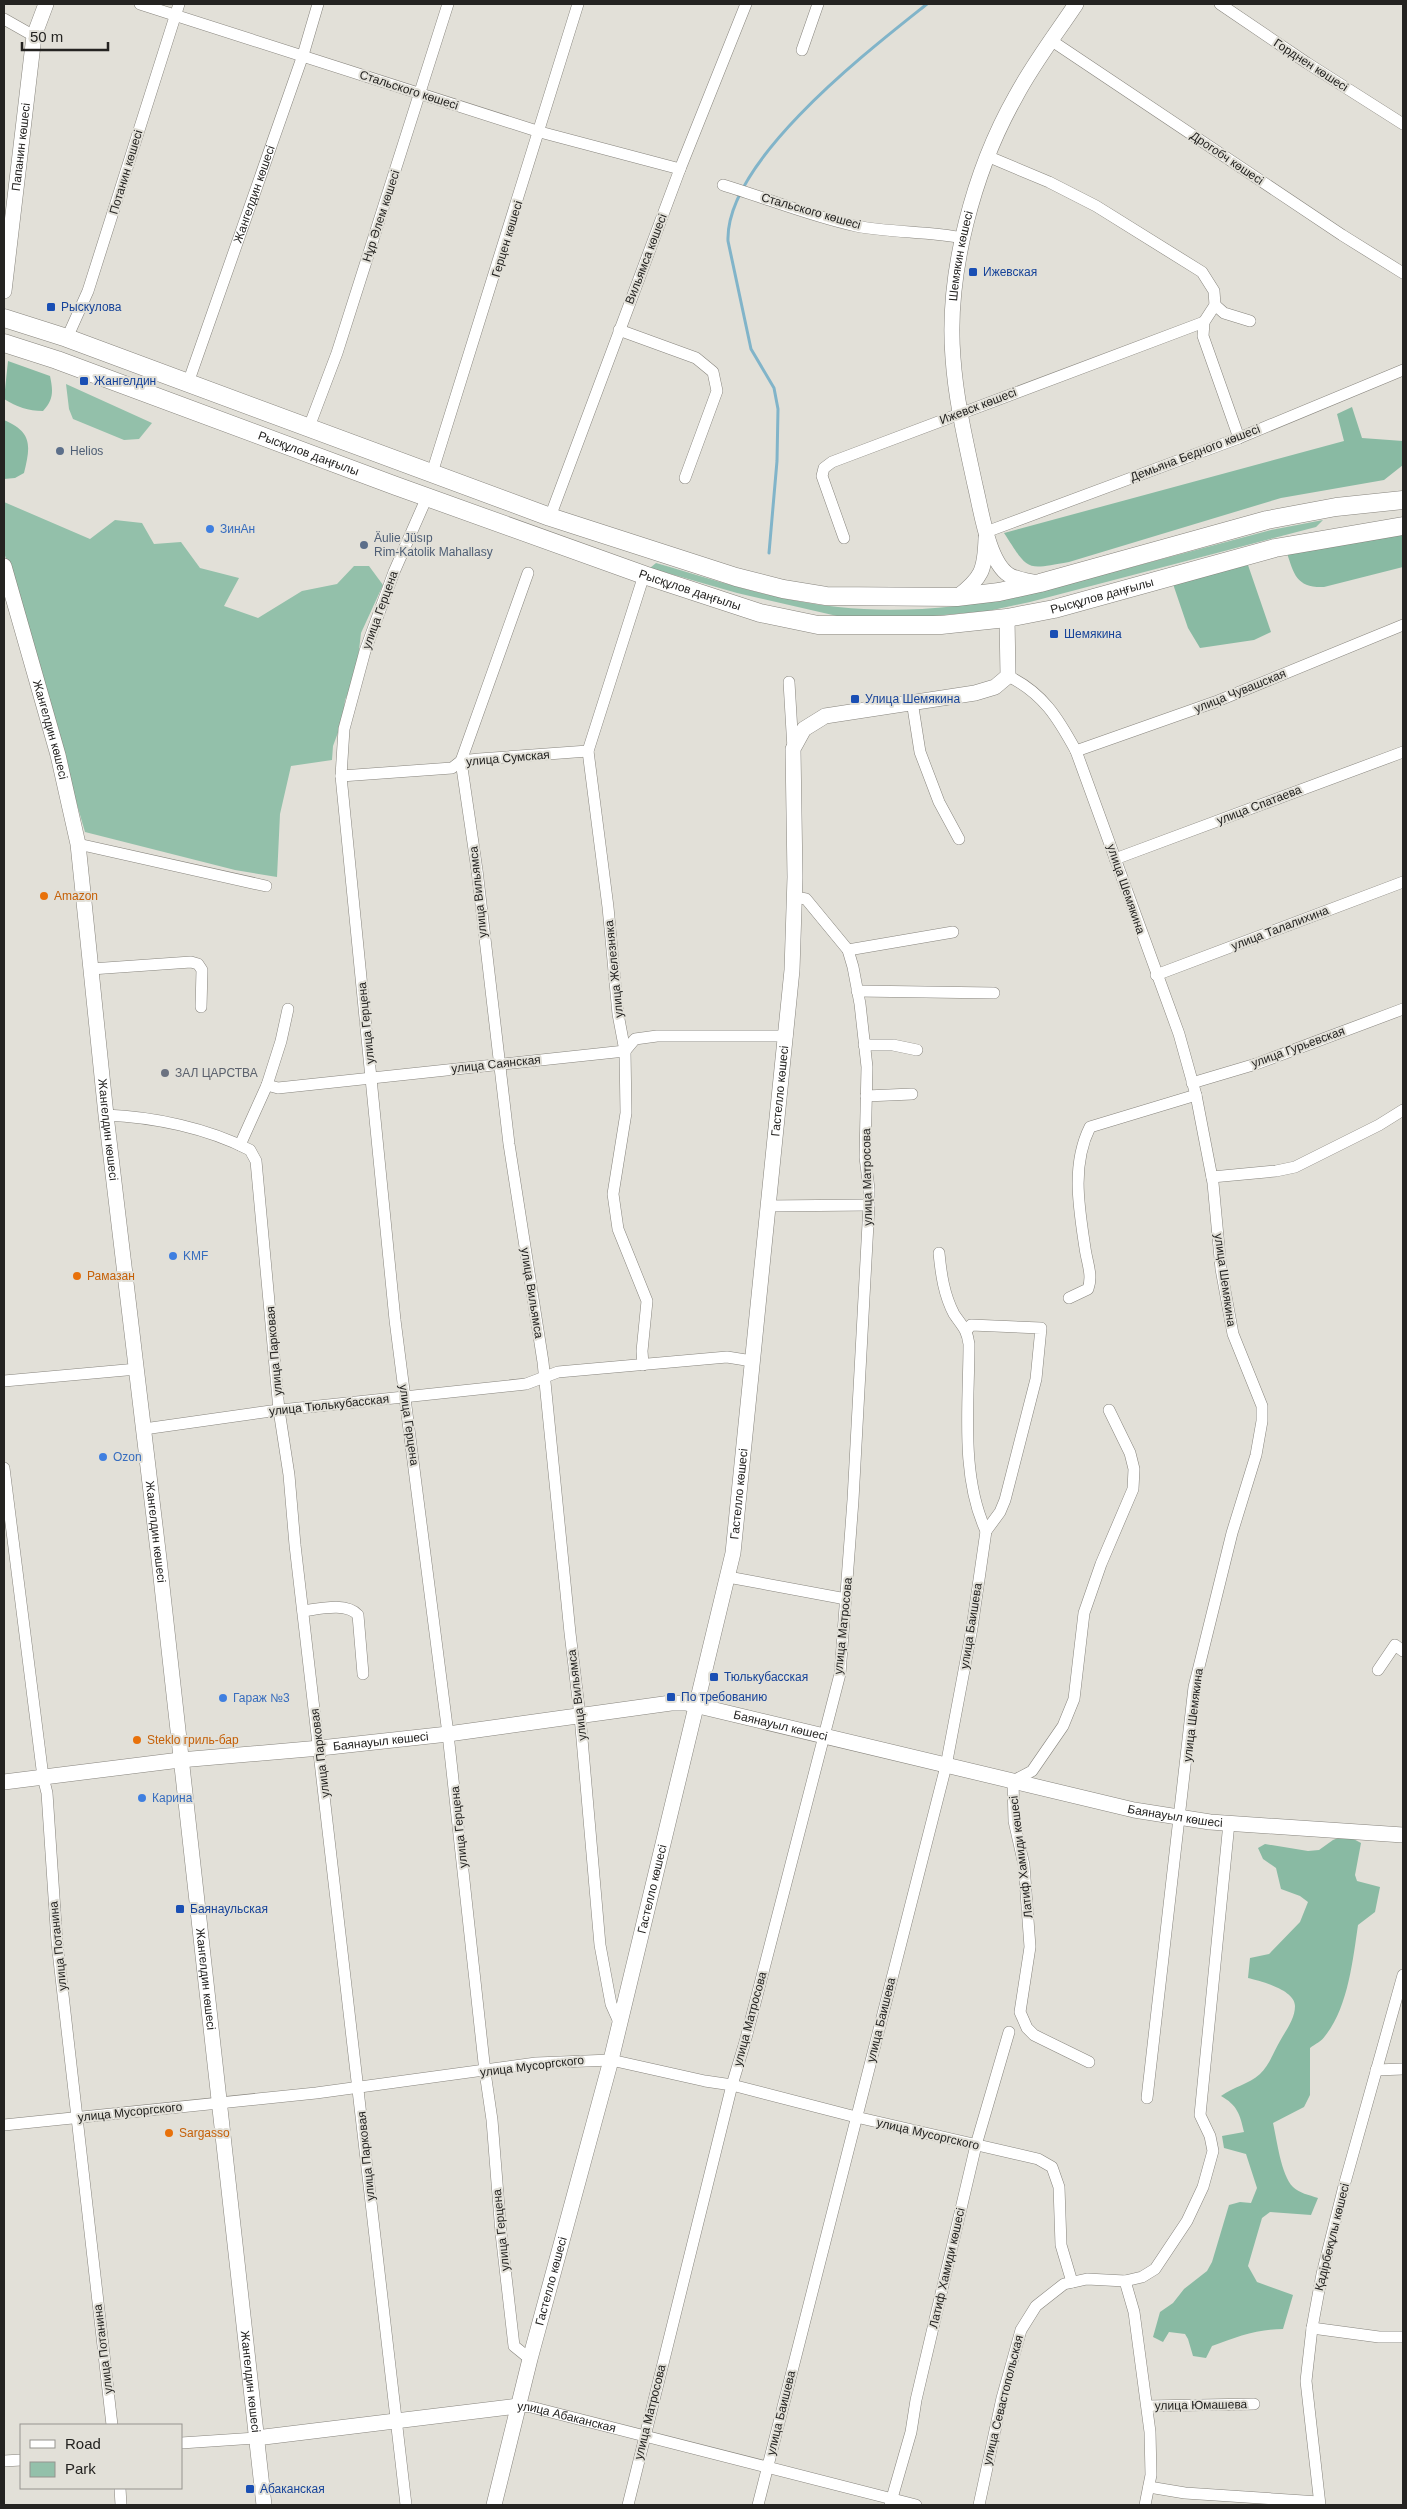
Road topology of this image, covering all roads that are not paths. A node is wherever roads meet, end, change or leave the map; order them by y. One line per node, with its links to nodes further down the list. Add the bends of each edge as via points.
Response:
1 (46, 4): 12 (street, Папанин көшесі)
2 (140, 4): 10 (street, Стальского көшесі)
3 (318, 4): 15 (street, Жангелдин көшесі)
4 (448, 4): 16 (street, Нұр Әлем көшесі)
5 (578, 4): 18 (street, Герцен көшесі)
6 (746, 4): 20 (street, Вильямса көшесі)
7 (818, 4): 14 (street)
8 (1076, 4): 13 (street, Шемякин көшесі)
9 (1220, 4): 17 (street, Горднен көшесі)
10 (177, 9): 15 (street, Стальского көшесі); 30 (street, Потанин көшесі, via 88,291)
11 (4, 19): 12 (street)
12 (34, 36): 24 (street, Папанин көшесі)
13 (1052, 42): 19 (street, Шемякин көшесі, via 1016,96); 23 (street, Дрогобч көшесі)
14 (802, 50)
15 (303, 55): 16 (street, Стальского көшесі); 33 (street, Жангелдин көшесі)
16 (420, 94): 18 (street, Стальского көшесі); 36 (street, Нұр Әлем көшесі, via 337,353)
17 (1403, 124)
18 (540, 132): 20 (street, Стальского көшесі); 38 (street, Герцен көшесі)
19 (987, 156): 22 (street, Шемякин көшесі); 25 (street, via 1096,206 1202,272 1214,291)
20 (680, 169): 29 (street, Вильямса көшесі)
21 (729, 186): 22 (street, Стальского көшесі, via 854,225)
22 (963, 238): 34 (street, Шемякин көшесі, via 954,290 952,356)
23 (1403, 273)
24 (4, 291)
25 (1215, 306): 27 (street, via 1224,313); 28 (street)
26 (4, 318): 30 (main road, Рысқұлов даңғылы)
27 (1250, 320)
28 (1204, 322): 34 (street, Ижевск көшесі); 37 (street, via 1203,336)
29 (619, 330): 40 (street, via 696,358 713,372 717,391); 45 (street, Вильямса көшесі)
30 (67, 338): 33 (main road, Рысқұлов даңғылы)
31 (4, 343): 35 (main road, Рысқұлов даңғылы)
32 (1403, 370): 37 (street, Демьяна Бедного көшесі)
33 (188, 383): 36 (main road, Рысқұлов даңғылы)
34 (959, 413): 49 (street, Шемякин көшесі); 51 (street, Ижевск көшесі, via 832,462 824,468 822,476)
35 (205, 414): 36 (main road, via 211,410 295,440); 39 (main road, Рысқұлов даңғылы)
36 (309, 427): 38 (main road, Рысқұлов даңғылы)
37 (1239, 438): 49 (street, Демьяна Бедного көшесі)
38 (432, 473): 41 (main road, Рысқұлов даңғылы)
39 (366, 474): 41 (main road, via 374,467 457,497); 42 (main road, Рысқұлов даңғылы)
40 (685, 478)
41 (467, 486): 45 (main road, Рысқұлов даңғылы)
42 (427, 497): 46 (main road, Рысқұлов даңғылы); 68 (street, улица Герцена, via 400,557 365,651 344,729)
43 (1403, 500): 44 (main road, Рысқұлов даңғылы)
44 (1336, 507): 50 (main road); 55 (main road, Рысқұлов даңғылы, via 1267,520)
45 (550, 517): 48 (main road, Рысқұлов даңғылы)
46 (506, 526): 48 (main road, via 512,517 578,540); 54 (main road, Рысқұлов даңғылы)
47 (1403, 526): 50 (main road, Рысқұлов даңғылы)
48 (589, 530): 57 (main road, Рысқұлов даңғылы, via 693,565 783,590 826,596)
49 (986, 532): 55 (street, Шемякин көшесі, via 1001,569 1011,577); 57 (street, Шемякин көшесі, via 985,562 980,575 974,584)
50 (1341, 535): 58 (main road, Рысқұлов даңғылы, via 1226,560 1054,609)
51 (844, 538)
52 (4, 566): 56 (street, Жангелдин көшесі)
53 (528, 573): 67 (street, улица Вильямса)
54 (644, 575): 58 (main road, Рысқұлов даңғылы, via 760,614 818,625 940,625); 64 (street, улица Железняка)
55 (1040, 583): 57 (main road, Рысқұлов даңғылы)
56 (8, 591): 70 (street, Жангелдин көшесі, via 58,754)
57 (956, 597)
58 (1007, 618): 60 (street)
59 (1403, 625): 65 (street, улица Чувашская, via 1215,702)
60 (1008, 676): 62 (street, via 995,687 975,693); 65 (street, улица Шемякина, via 1026,685 1044,702)
61 (789, 682): 63 (street)
62 (912, 701): 63 (street, via 825,716 804,729); 69 (street, via 920,752 939,802)
63 (793, 749): 74 (street, Гастелло көшесі)
64 (588, 751): 67 (street, улица Сумская); 86 (street, улица Железняка, via 618,1014)
65 (1076, 751): 71 (street, улица Шемякина)
66 (1403, 752): 71 (street, улица Спатаева)
67 (461, 761): 68 (street, улица Сумская, via 452,768); 88 (street, улица Вильямса)
68 (341, 776): 89 (street, улица Герцена)
69 (959, 839)
70 (78, 844): 73 (street); 77 (street, Жангелдин көшесі)
71 (1115, 859): 78 (street, улица Шемякина)
72 (1403, 882): 78 (street, улица Талалихина)
73 (266, 886)
74 (795, 897): 76 (street, улица Матросова, via 806,899); 84 (street, Гастелло көшесі)
75 (954, 932): 76 (street)
76 (848, 950): 79 (street, улица Матросова)
77 (91, 969): 81 (street, via 198,964 202,970); 96 (street, Жангелдин көшесі)
78 (1156, 975): 90 (street, улица Шемякина, via 1179,1034)
79 (856, 991): 80 (street); 85 (street, улица Матросова)
80 (994, 993)
81 (201, 1007)
82 (288, 1009): 91 (street)
83 (1403, 1009): 90 (street, улица Гурьевская, via 1256,1064)
84 (787, 1036): 86 (street, улица Саянская, via 657,1036 636,1039); 100 (street, Гастелло көшесі)
85 (864, 1045): 87 (street, via 893,1045); 94 (street, улица Матросова)
86 (625, 1050): 88 (street, улица Саянская); 105 (street, улица Железняка, via 626,1113 613,1194 618,1230 647,1301)
87 (917, 1050)
88 (501, 1063): 89 (street, улица Саянская); 107 (street, улица Вильямса, via 509,1144)
89 (372, 1078): 91 (street, улица Саянская, via 278,1088); 109 (street, улица Герцена)
90 (1192, 1083): 93 (street, улица Шемякина)
91 (267, 1085): 97 (street)
92 (912, 1094): 94 (street)
93 (1196, 1095): 98 (street, улица Шемякина); 102 (street, via 1090,1127 1083,1141 1078,1173 1079,1211 1092,1278 1088,1289)
94 (866, 1096): 99 (street, улица Матросова, via 865,1156)
95 (1403, 1110): 98 (street, via 1295,1167)
96 (106, 1115): 97 (street, улица Парковая, via 149,1119); 106 (street, Жангелдин көшесі)
97 (240, 1145): 110 (street, улица Парковая, via 250,1150 256,1161)
98 (1212, 1177): 131 (street, улица Шемякина, via 1221,1269 1232,1334 1262,1406 1262,1421 1256,1455 1232,1533 1200,1660)
99 (869, 1205): 100 (street); 116 (street, улица Матросова)
100 (767, 1206): 104 (street, Гастелло көшесі)
101 (939, 1254): 103 (street, via 943,1286 955,1314)
102 (1069, 1298)
103 (967, 1330): 114 (street, via 970,1344 970,1453 976,1510); 114 (street, улица Баишева, via 971,1325 1041,1328 1036,1379 1007,1492 1000,1512)
104 (752, 1361): 105 (street, улица Тюлькубасская, via 727,1357); 115 (street, Гастелло көшесі, via 734,1553)
105 (643, 1365): 107 (street, улица Тюлькубасская, via 558,1372)
106 (137, 1369): 108 (street); 112 (street, Жангелдин көшесі)
107 (545, 1377): 109 (street, улица Тюлькубасская, via 526,1384); 122 (street, улица Вильямса)
108 (4, 1380)
109 (405, 1398): 110 (street, улица Тюлькубасская); 123 (street, улица Герцена)
110 (279, 1410): 112 (street, улица Тюлькубасская); 117 (street, улица Парковая)
111 (1109, 1410): 130 (street, Латиф Хамиди көшесі, via 1130,1453 1134,1468 1133,1489 1084,1613 1074,1699 1064,1726 1032,1771)
112 (144, 1429): 126 (street, Жангелдин көшесі)
113 (4, 1468): 128 (street, улица Потанина)
114 (986, 1531): 127 (street, улица Баишева)
115 (728, 1577): 116 (street); 121 (street, Гастелло көшесі)
116 (846, 1599): 124 (street, улица Матросова, via 840,1674)
117 (303, 1610): 120 (street, via 354,1610 358,1615); 125 (street, улица Парковая)
118 (1403, 1651): 119 (street, via 1395,1645)
119 (1378, 1670)
120 (363, 1674)
121 (698, 1706): 122 (street, Баянауыл көшесі, via 671,1704); 124 (street, Баянауыл көшесі); 135 (street, Гастелло көшесі)
122 (580, 1716): 123 (street, Баянауыл көшесі); 135 (street, улица Вильямса, via 600,1945 611,2004)
123 (448, 1734): 125 (street, Баянауыл көшесі); 141 (street, улица Герцена)
124 (823, 1737): 127 (street, Баянауыл көшесі); 142 (street, улица Матросова)
125 (320, 1748): 126 (street, Баянауыл көшесі); 143 (street, улица Парковая)
126 (180, 1760): 128 (street, Баянауыл көшесі); 145 (street, Жангелдин көшесі)
127 (946, 1766): 130 (street, Баянауыл көшесі); 146 (street, улица Баишева)
128 (43, 1777): 129 (street, Баянауыл көшесі); 147 (street, улица Потанина, via 47,1793 57,1942)
129 (4, 1782)
130 (1013, 1782): 131 (street, Баянауыл көшесі); 138 (street, Латиф Хамиди көшесі, via 1014,1821 1024,1865 1030,1948 1020,2012 1034,2035)
131 (1180, 1818): 132 (street, Баянауыл көшесі); 144 (street, улица Шемякина)
132 (1229, 1823): 133 (street, Баянауыл көшесі); 150 (street, via 1200,2115 1213,2151 1204,2187 1187,2221 1155,2269 1142,2277)
133 (1403, 1835)
134 (1403, 1975): 140 (street, Қадірбекұлы көшесі)
135 (619, 2022): 137 (street, Гастелло көшесі)
136 (1009, 2032): 149 (street, Латиф Хамиди көшесі)
137 (611, 2060): 141 (street, улица Мусоргского, via 536,2063); 142 (street, улица Мусоргского, via 704,2082); 154 (street, Гастелло көшесі)
138 (1089, 2062)
139 (1403, 2068): 140 (street)
140 (1376, 2070): 152 (street, Қадірбекұлы көшесі, via 1324,2265)
141 (485, 2072): 143 (street, улица Мусоргского); 154 (street, улица Герцена, via 514,2346)
142 (732, 2084): 146 (street, улица Мусоргского); 160 (street, улица Матросова)
143 (359, 2086): 145 (street, улица Мусоргского); 158 (street, улица Парковая)
144 (1147, 2098)
145 (220, 2102): 147 (street, улица Мусоргского); 161 (street, Жангелдин көшесі)
146 (856, 2117): 149 (street, улица Мусоргского); 165 (street, улица Баишева)
147 (78, 2119): 148 (street, улица Мусоргского); 159 (street, улица Потанина)
148 (4, 2125)
149 (976, 2145): 151 (street, улица Мусоргского, via 1038,2159 1052,2167 1059,2187 1064,2260); 168 (street, Латиф Хамиди көшесі, via 911,2432)
150 (1125, 2281): 151 (street, улица Севастопольская, via 1087,2279); 157 (street, via 1134,2312)
151 (1072, 2282): 177 (street, улица Севастопольская, via 1064,2284 1036,2306 1021,2330 1002,2398)
152 (1312, 2328): 153 (street); 169 (street, Қадірбекұлы көшесі, via 1306,2381)
153 (1403, 2337)
154 (530, 2359): 156 (street, Гастелло көшесі)
155 (1254, 2404): 157 (street, улица Юмашева)
156 (518, 2406): 158 (street, улица Абаканская); 160 (street, улица Абаканская); 173 (street, Гастелло көшесі)
157 (1148, 2406): 166 (street, via 1152,2475)
158 (397, 2421): 161 (street, улица Абаканская); 172 (street, улица Парковая)
159 (112, 2424)
160 (644, 2436): 165 (street, улица Абаканская); 174 (street, улица Матросова)
161 (256, 2438): 162 (street, улица Абаканская); 171 (street, Жангелдин көшесі)
162 (182, 2443)
163 (20, 2460): 164 (street)
164 (4, 2461)
165 (767, 2469): 168 (street, улица Абаканская); 175 (street, улица Баишева)
166 (1149, 2487): 169 (street, via 1185,2493); 178 (street)
167 (120, 2489): 170 (street)
168 (891, 2502): 176 (street, улица Абаканская)
169 (1320, 2503)
170 (122, 2505)
171 (264, 2505)
172 (406, 2505)
173 (494, 2505)
174 (628, 2505)
175 (758, 2505)
176 (916, 2505)
177 (979, 2505)
178 (1144, 2505)

